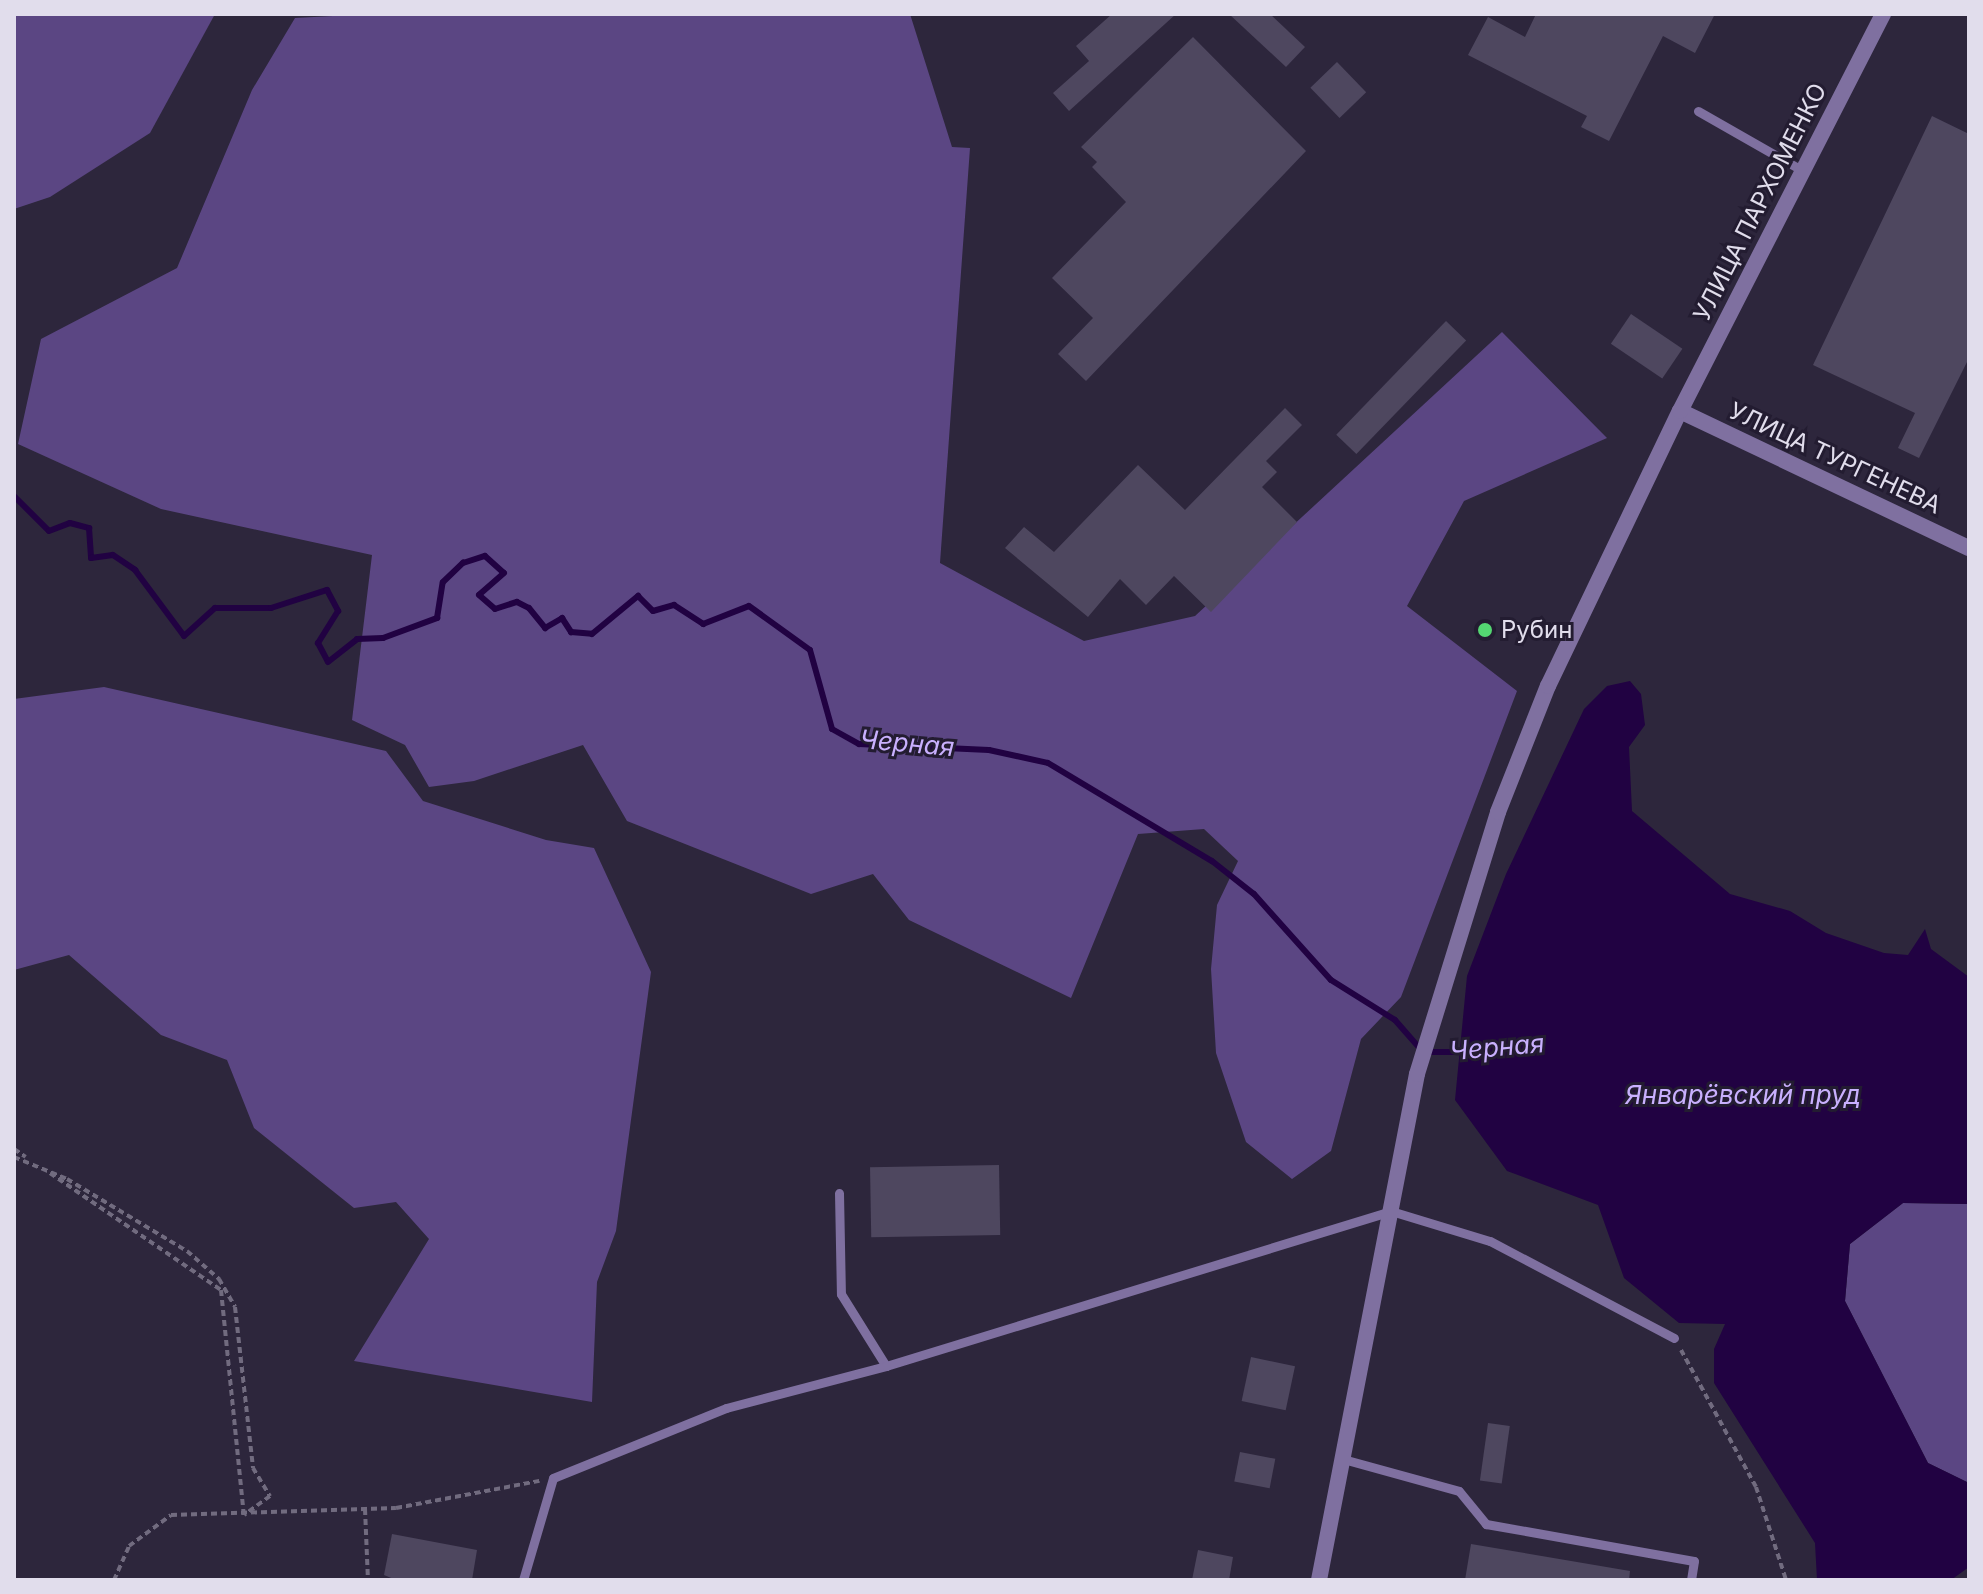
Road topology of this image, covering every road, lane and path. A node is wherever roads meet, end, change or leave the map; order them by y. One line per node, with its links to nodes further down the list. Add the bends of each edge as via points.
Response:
1 (1883, 14): 3 (street, УЛИЦА ПАРХОМЕНКО)
2 (1698, 111): 3 (lane)
3 (1803, 171): 4 (street, УЛИЦА ПАРХОМЕНКО)
4 (1680, 411): 5 (street, УЛИЦА ТУРГЕНЕВА); 10 (street, УЛИЦА ПАРХОМЕНКО, via 1548,686 1498,812 1417,1074)
5 (1969, 548)
6 (14, 1149): 8 (path)
7 (14, 1157): 8 (path)
8 (38, 1165): 16 (path, via 221,1290); 16 (path, via 187,1251 219,1279 235,1307 253,1468 270,1496)
9 (839, 1193): 12 (lane, via 841,1294)
10 (1391, 1211): 11 (lane, via 1490,1241); 12 (lane); 13 (street, УЛИЦА ПАРХОМЕНКО)
11 (1674, 1338): 22 (path, via 1756,1487)
12 (886, 1366): 14 (lane, via 726,1408)
13 (1343, 1459): 20 (street, УЛИЦА ПАРХОМЕНКО); 21 (lane, via 1459,1491 1486,1524 1694,1561)
14 (553, 1478): 15 (path); 19 (lane)
15 (365, 1509): 16 (path); 18 (path)
16 (244, 1515): 17 (path, via 171,1515 129,1546)
17 (114, 1580)
18 (368, 1580)
19 (523, 1580)
20 (1319, 1580)
21 (1691, 1580)
22 (1786, 1580)

